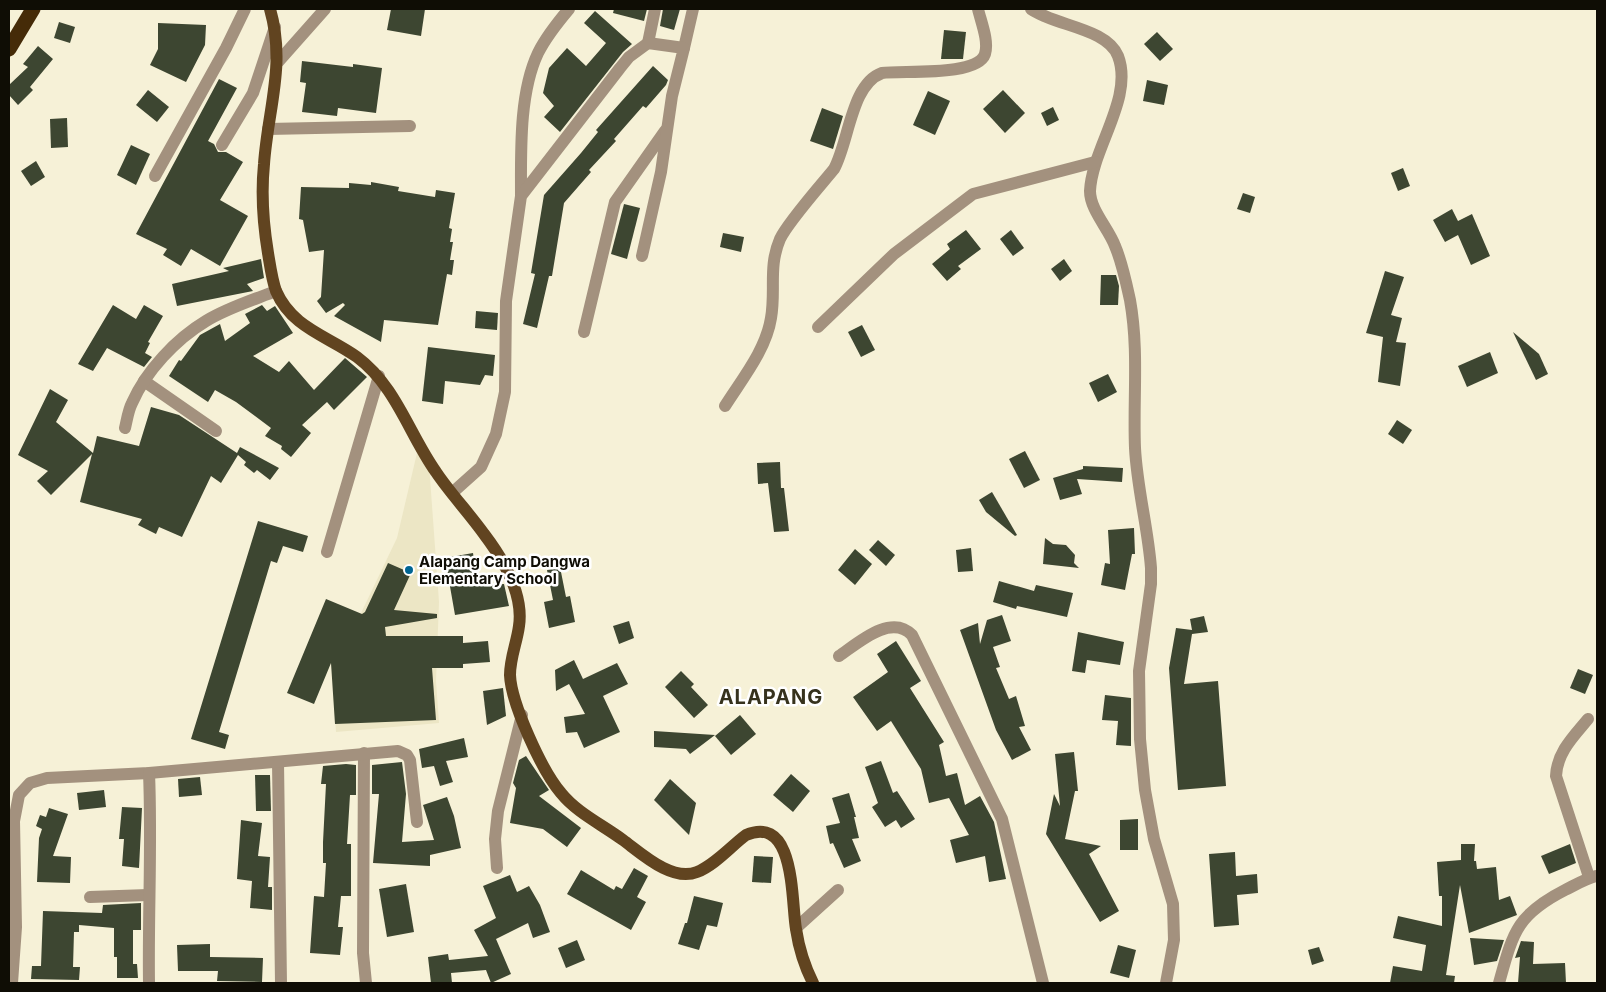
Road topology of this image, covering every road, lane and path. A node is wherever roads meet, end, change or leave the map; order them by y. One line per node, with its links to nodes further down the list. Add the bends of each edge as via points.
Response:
1 (33, 9): 14 (highway)
2 (245, 9): 21 (street)
3 (270, 9): 11 (main road)
4 (325, 9): 15 (street)
5 (569, 9): 10 (street)
6 (655, 9): 12 (street)
7 (693, 9): 13 (street)
8 (978, 9): 29 (street, via 986,41 985,54 978,63 956,70 882,72 874,75 862,88 840,158 781,237 772,267 768,330)
9 (1031, 9): 20 (street, via 1049,20 1093,33 1105,40 1117,55 1122,82)
10 (560, 15): 22 (street, via 539,51 530,76 523,121)
11 (275, 27): 15 (main road); 19 (street, via 253,93)
12 (648, 43): 13 (street); 22 (street, via 629,57)
13 (684, 48): 18 (street)
14 (9, 49)
15 (278, 62): 17 (main road)
16 (410, 126): 17 (street)
17 (268, 129): 24 (main road, via 263,173 263,220)
18 (667, 129): 23 (street); 26 (street, via 615,202)
19 (222, 145)
20 (1095, 162): 25 (street, via 973,194 894,254); 53 (street, via 1090,195 1120,258 1136,350 1135,446 1151,568 1139,671 1140,739 1154,839 1173,904 1174,940)
21 (156, 176)
22 (521, 196): 32 (street, via 506,301 507,371 502,410 493,443 481,467)
23 (642, 256)
24 (276, 291): 27 (main road, via 286,307 310,330 357,357); 28 (street, via 206,321 165,356)
25 (818, 327)
26 (584, 332)
27 (379, 376): 32 (main road, via 420,448); 33 (street)
28 (144, 381): 30 (street, via 131,405); 31 (street)
29 (725, 406)
30 (125, 428)
31 (216, 431)
32 (452, 493): 35 (main road, via 485,534 514,585 520,616 510,674 514,698)
33 (327, 552)
34 (839, 656): 52 (street, via 886,628 901,627 912,634 1002,819)
35 (522, 715): 41 (street, via 495,826); 46 (main road, via 542,762 561,793 575,807 661,866 680,874 696,872 746,834 762,831 777,838 787,860)
36 (1588, 719): 42 (street, via 1564,748 1556,776)
37 (364, 753): 38 (street); 40 (street, via 398,751 407,755); 50 (street, via 363,953)
38 (278, 762): 39 (street); 49 (street)
39 (149, 773): 44 (street); 47 (street, via 47,778 30,783 19,795 14,821 16,927)
40 (417, 822)
41 (497, 868)
42 (1593, 876): 54 (street, via 1535,906 1526,914)
43 (838, 890): 46 (street)
44 (148, 895): 45 (street); 48 (street)
45 (90, 897)
46 (796, 928): 51 (main road, via 802,959)
47 (12, 983)
48 (148, 983)
49 (281, 983)
50 (366, 983)
51 (813, 983)
52 (1043, 983)
53 (1166, 983)
54 (1499, 983)

